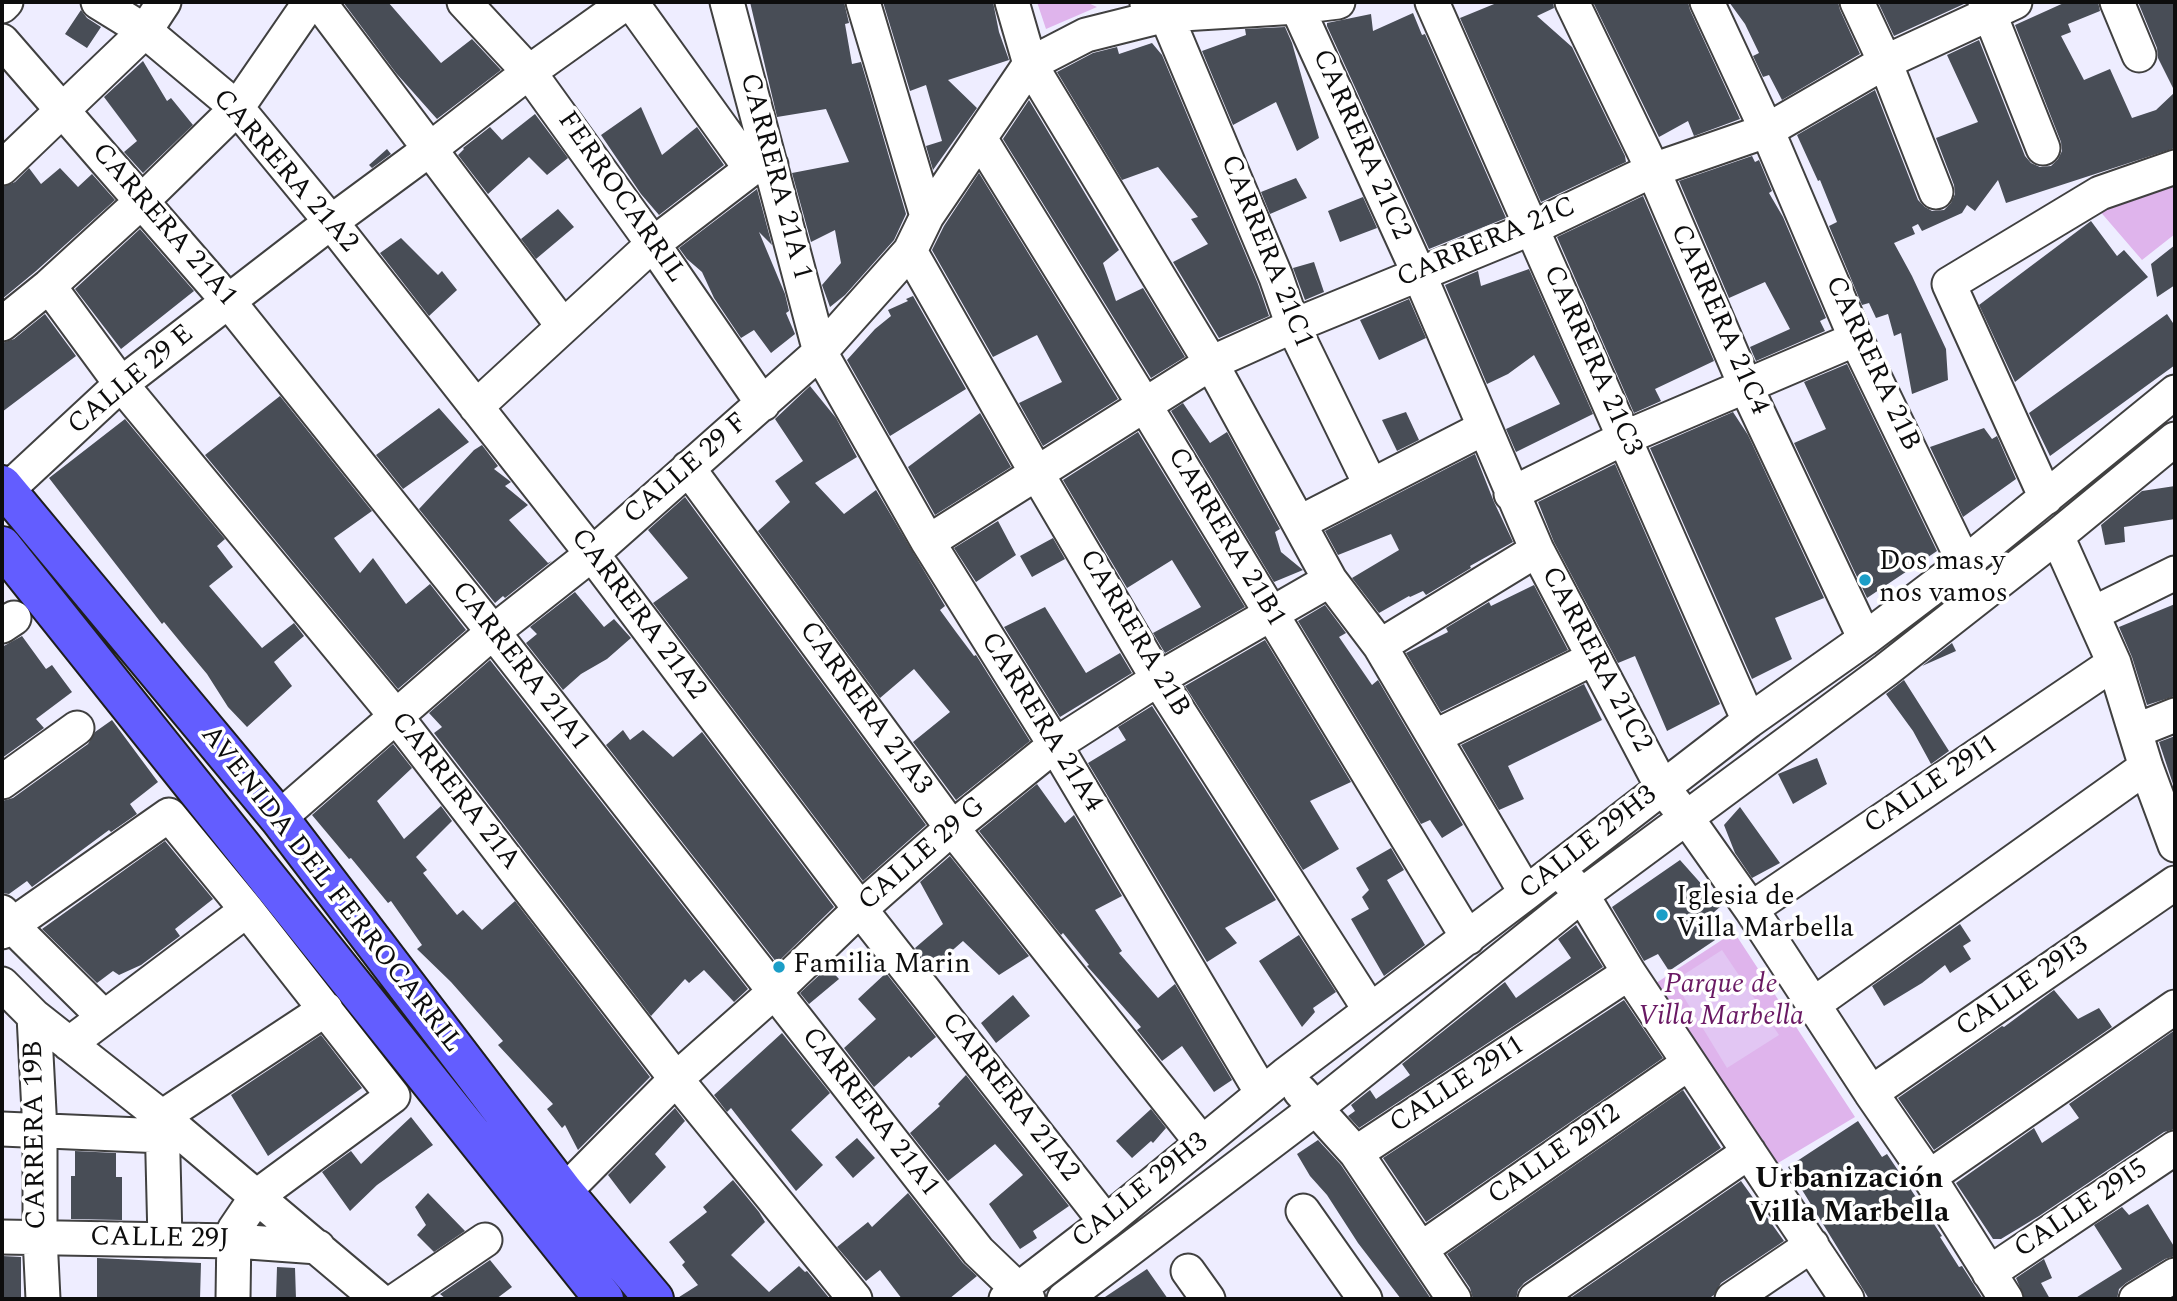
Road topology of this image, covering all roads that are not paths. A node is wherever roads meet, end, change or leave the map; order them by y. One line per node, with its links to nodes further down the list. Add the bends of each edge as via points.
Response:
1 (6, 2): 18 (street)
2 (98, 2): 21 (street, CARRERA 21A2)
3 (164, 2): 21 (street)
4 (310, 2): 27 (street)
5 (319, 2): 32 (street)
6 (464, 2): 26 (street, FERROCARRIL)
7 (629, 2): 26 (street); 33 (street)
8 (727, 2): 33 (street, CARRERA 21A 1)
9 (863, 2): 39 (street)
10 (1012, 2): 25 (street)
11 (1338, 2): 19 (street)
12 (1432, 2): 41 (street, CARRERA 21C3)
13 (1572, 2): 36 (street, CARRERA 21C4)
14 (1707, 2): 29 (street, CARRERA 21B)
15 (1857, 2): 24 (street)
16 (2117, 2): 23 (street)
17 (1997, 5): 24 (street); 31 (street)
18 (2, 6)
19 (1297, 7): 20 (street); 44 (street, CARRERA 21C2)
20 (1155, 8): 25 (street, via 1086,35); 49 (street, CARRERA 21C1, via 1276,276)
21 (145, 31): 27 (street, CARRERA 21A2); 28 (street)
22 (2, 41): 28 (street, CARRERA 21A1)
23 (2139, 55)
24 (1885, 62): 29 (street); 37 (street)
25 (1030, 64): 30 (street, CALLE 29 F); 52 (street)
26 (529, 72): 32 (street, CALLE 29 E); 42 (street, FERROCARRIL)
27 (237, 108): 38 (street); 40 (street, CARRERA 21A2)
28 (61, 110): 35 (street); 38 (street, CARRERA 21A1)
29 (1766, 131): 36 (street, CARRERA 21C); 50 (street, CARRERA 21B)
30 (981, 140): 39 (street, CALLE 29 F); 57 (street, CARRERA 21B1)
31 (2043, 148)
32 (430, 149): 40 (street, CALLE 29 E); 48 (street)
33 (761, 167): 42 (street); 51 (street, CARRERA 21A 1)
34 (2175, 167): 67 (street, via 2100,193 1949,284)
35 (2, 168)
36 (1653, 170): 41 (street, CARRERA 21C); 54 (street, CARRERA 21C4)
37 (1936, 192)
38 (142, 201): 45 (street); 46 (street, CARRERA 21A1)
39 (927, 216): 43 (street, CALLE 29 F)
40 (331, 222): 46 (street, CALLE 29 E); 58 (street, CARRERA 21A2)
41 (1532, 228): 44 (street, CARRERA 21C); 60 (street, CARRERA 21C3)
42 (653, 244): 48 (street); 56 (street, FERROCARRIL)
43 (910, 251): 51 (street, CALLE 29 F); 63 (street, CARRERA 21B)
44 (1419, 274): 49 (street, CARRERA 21C); 59 (street, CARRERA 21C2)
45 (49, 286): 47 (street); 53 (street, CARRERA 21A)
46 (229, 302): 53 (street, CALLE 29 E); 80 (street, CARRERA 21A1)
47 (2, 324)
48 (563, 326): 58 (street)
49 (1293, 326): 52 (street, CARRERA 21C); 64 (street, CARRERA 21C1)
50 (1856, 339): 54 (street); 74 (street, CARRERA 21B)
51 (821, 352): 56 (street, CALLE 29 F); 70 (street, CARRERA 21A4)
52 (1210, 363): 57 (street, CARRERA 21C); 68 (street)
53 (121, 384): 65 (street, CALLE 29 E); 86 (street, CARRERA 21A)
54 (1746, 387): 60 (street); 81 (street, CARRERA 21C4)
55 (2175, 392): 67 (street, CALLE 29H3)
56 (764, 404): 62 (street, CALLE 29 F)
57 (1144, 404): 63 (street, CARRERA 21C); 79 (street, CARRERA 21B1)
58 (476, 407): 73 (street, CARRERA 21A2)
59 (1484, 428): 64 (street); 66 (street, CARRERA 21C2)
60 (1624, 438): 66 (street); 88 (street, CARRERA 21C3)
61 (2175, 439): 69 (street, CALLE 29H3)
62 (688, 468): 73 (street, CALLE 29 F); 98 (street, CARRERA 21A3)
63 (1036, 472): 70 (street, CARRERA 21C); 85 (street, CARRERA 21B)
64 (1371, 486): 68 (street)
65 (4, 488): 97 (main road, AVENIDA DEL FERROCARRIL)
66 (1511, 494): 72 (street, CARRERA 21C2)
67 (2046, 498): 74 (street, CALLE 29H3)
68 (1299, 523): 76 (street)
69 (2057, 536): 77 (street, CALLE 29H3); 78 (street)
70 (928, 542): 92 (street, CARRERA 21A4)
71 (2, 546): 152 (main road, AVENIDA DEL FERROCARRIL)
72 (1537, 550): 82 (street); 83 (street, CARRERA 21C2)
73 (592, 554): 80 (street, CALLE 29 F); 104 (street, CARRERA 21A2)
74 (1965, 563): 77 (street, CARRERA 21B); 81 (street, CALLE 29H3)
75 (2175, 573): 78 (street)
76 (1330, 580): 79 (street, CALLE 29 G); 82 (street)
77 (1980, 596): 96 (street, CALLE 29H3)
78 (2092, 614): 84 (street)
79 (1271, 615): 85 (street, CALLE 29 G); 108 (street, CARRERA 21B1)
80 (493, 632): 86 (street, CALLE 29 F); 111 (street, CARRERA 21A1)
81 (1865, 639): 88 (street, CALLE 29H3)
82 (1380, 646): 91 (street)
83 (1594, 658): 91 (street); 95 (street, CARRERA 21C2)
84 (2114, 663): 90 (street); 105 (street, CALLE 29I1)
85 (1158, 680): 92 (street, CALLE 29 G); 115 (street, CARRERA 21B)
86 (395, 715): 97 (street, CALLE 29 F); 120 (street, CARRERA 21A)
87 (2175, 715): 90 (street)
88 (1749, 721): 95 (street, CALLE 29H3)
89 (77, 728): 94 (street)
90 (2135, 731): 93 (street)
91 (1434, 737): 102 (street)
92 (1055, 745): 98 (street, CALLE 29 G); 121 (street, CARRERA 21A4)
93 (2146, 767): 99 (street); 112 (street)
94 (2, 782)
95 (1662, 787): 96 (street, CARRERA 21C2); 100 (street, CALLE 29H3)
96 (1686, 817): 103 (street, CALLE 29H3); 105 (street, CARRERA 21C2)
97 (279, 818): 132 (main road, AVENIDA DEL FERROCARRIL)
98 (952, 828): 104 (street, CALLE 29 G); 127 (street, CARRERA 21A3)
99 (2175, 843)
100 (1558, 869): 102 (street, CALLE 29H3); 103 (street)
101 (2175, 883): 122 (street, CALLE 29I3)
102 (1527, 894): 108 (street, CALLE 29H3)
103 (1582, 895): 109 (street); 123 (street, CALLE 29H3)
104 (860, 909): 111 (street, CALLE 29 G); 135 (street, CARRERA 21A2)
105 (1751, 909): 112 (street, CARRERA 21C2)
106 (247, 910): 107 (street, via 169,815); 114 (street); 117 (street)
107 (5, 923): 117 (street)
108 (1468, 938): 115 (street, CALLE 29H3)
109 (1629, 973): 119 (street); 130 (street, CALLE 29I1)
110 (2, 985): 116 (street, CARRERA 19B)
111 (773, 993): 120 (street, CALLE 29 G); 147 (street, CARRERA 21A1)
112 (1814, 1004): 122 (street, CARRERA 21C2)
113 (2175, 1007): 131 (street)
114 (326, 1009): 124 (street); 133 (street, via 393,1096)
115 (1370, 1010): 121 (street, CALLE 29H3)
116 (34, 1016): 118 (street); 126 (street, CARRERA 19B)
117 (104, 1017): 118 (street)
118 (69, 1044): 124 (street)
119 (1689, 1063): 129 (street); 143 (street, CALLE 29I2)
120 (676, 1079): 132 (street, CALLE 29 G); 154 (street, CARRERA 21A)
121 (1274, 1084): 123 (street, CARRERA 21A4); 127 (street, CALLE 29H3)
122 (1871, 1093): 131 (street, CARRERA 21C2)
123 (1316, 1108): 130 (street, CARRERA 21A4); 155 (street, CALLE 29H3)
124 (163, 1127): 126 (street); 133 (street); 138 (street)
125 (2, 1129): 126 (street)
126 (40, 1131): 137 (street, CARRERA 19B)
127 (1202, 1143): 135 (street, CALLE 29H3)
128 (2175, 1148): 146 (street, CALLE 29I5)
129 (1749, 1152): 141 (street); 159 (street)
130 (1356, 1153): 143 (street, CARRERA 21A4)
131 (1929, 1177): 146 (street, CARRERA 21C2)
132 (564, 1192): 153 (main road, AVENIDA DEL FERROCARRIL)
133 (257, 1196): 140 (street, via 238,1221); 142 (street)
134 (1303, 1211): 157 (street)
135 (1106, 1222): 147 (street, CALLE 29H3)
136 (2, 1237): 137 (street, CALLE 29J)
137 (40, 1237): 138 (street, CALLE 29J); 148 (street, CARRERA 19B)
138 (165, 1240): 140 (street, CALLE 29J)
139 (485, 1240): 151 (street)
140 (235, 1241): 142 (street, CALLE 29J); 149 (street)
141 (1811, 1245): 160 (street); 161 (street)
142 (318, 1247): 150 (street)
143 (1421, 1249): 158 (street, CARRERA 21A4)
144 (1188, 1271): 156 (street)
145 (2175, 1275): 162 (street)
146 (1998, 1286)
147 (1017, 1296)
148 (43, 1299)
149 (233, 1299)
150 (377, 1299)
151 (398, 1299)
152 (604, 1299)
153 (653, 1299)
154 (855, 1299)
155 (1064, 1299)
156 (1208, 1299)
157 (1365, 1299)
158 (1454, 1299)
159 (1535, 1299)
160 (1732, 1299)
161 (1847, 1299)
162 (2136, 1299)

